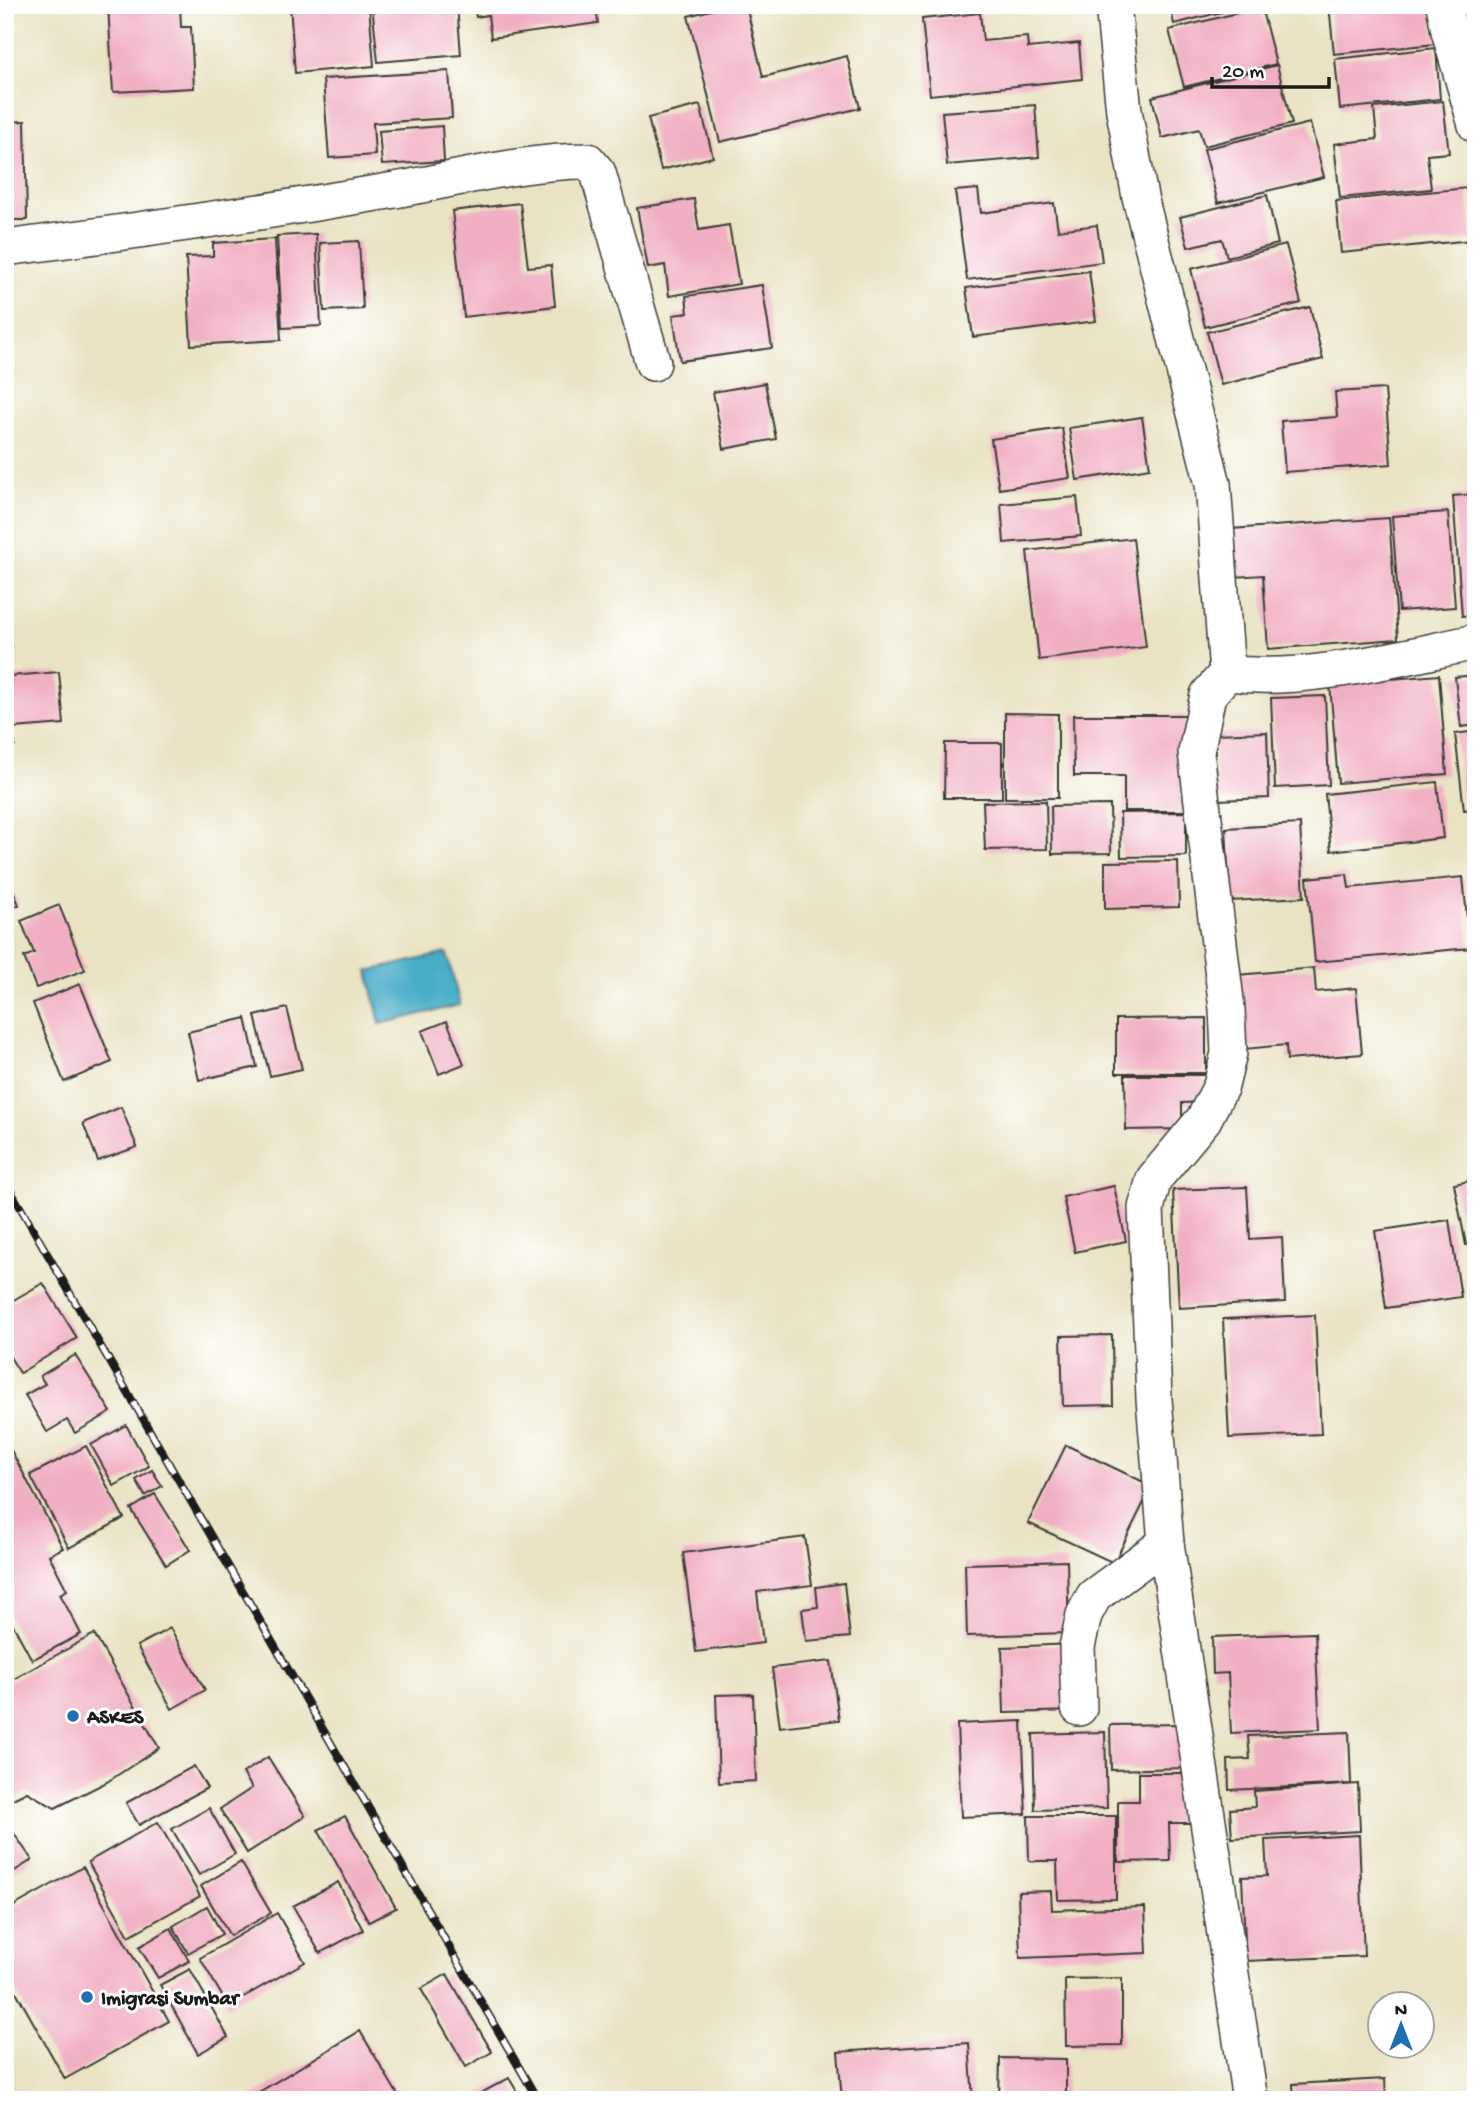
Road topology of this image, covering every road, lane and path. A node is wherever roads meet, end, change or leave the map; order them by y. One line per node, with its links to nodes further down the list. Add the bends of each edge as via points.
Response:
1 (1113, 5): 7 (street, via 1124,111 1140,197 1213,484)
2 (1456, 19): 3 (street)
3 (1476, 125)
4 (5, 248): 5 (street, via 149,230 555,161 588,161 598,173)
5 (653, 363)
6 (1476, 642): 7 (street, via 1315,671 1253,676)
7 (1227, 673): 8 (street, via 1208,695 1196,752 1229,1053 1222,1086 1204,1119 1154,1179 1146,1208)
8 (1166, 1543): 9 (street, via 1094,1597 1084,1615 1077,1647); 10 (street)
9 (1079, 1708)
10 (1240, 2097)

